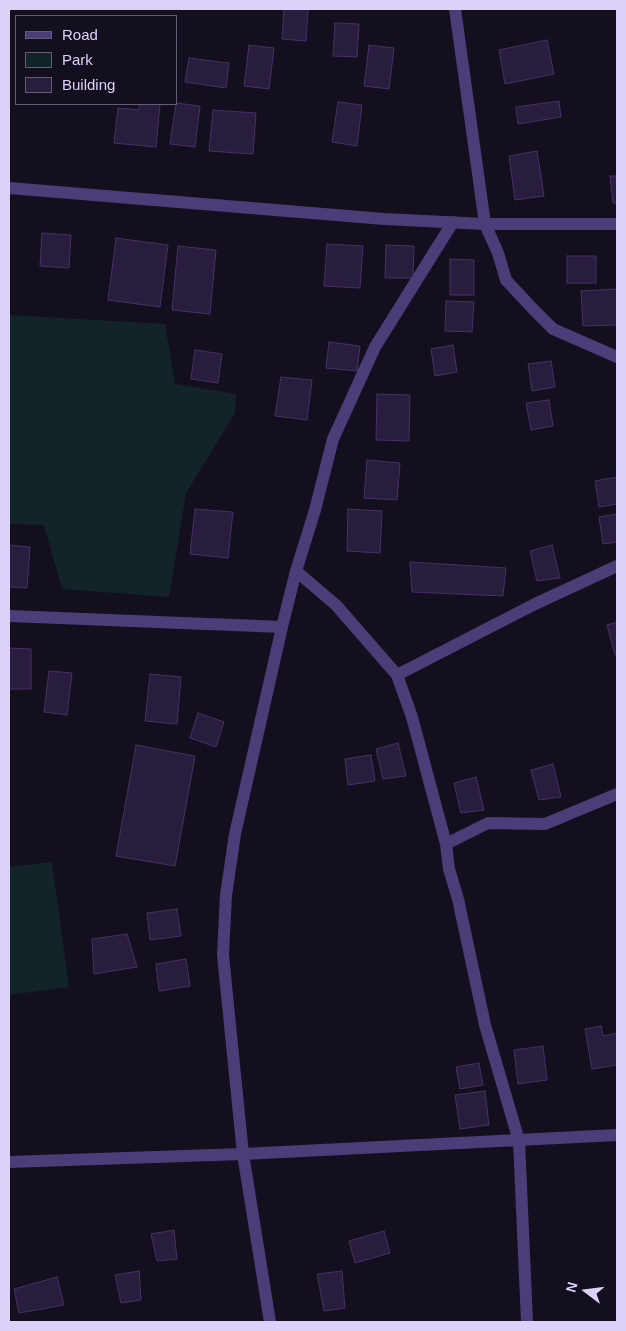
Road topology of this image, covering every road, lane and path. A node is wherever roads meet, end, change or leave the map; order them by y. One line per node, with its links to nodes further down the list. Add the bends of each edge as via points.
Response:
1 (455, 9): 4 (street)
2 (9, 188): 3 (street)
3 (453, 222): 4 (street); 8 (street, via 375,347 353,392 333,439)
4 (485, 224): 5 (street); 6 (street, via 506,280 532,308 554,329)
5 (617, 224)
6 (617, 357)
7 (617, 566): 11 (street)
8 (296, 571): 10 (street); 11 (street, via 336,605)
9 (9, 616): 10 (street)
10 (282, 627): 16 (street, via 235,834 226,895 223,955)
11 (397, 675): 13 (street, via 412,717)
12 (617, 794): 13 (street, via 545,824 488,823)
13 (446, 844): 15 (street, via 485,1025)
14 (617, 1135): 15 (street)
15 (519, 1141): 16 (street); 19 (street)
16 (243, 1154): 17 (street); 18 (street)
17 (9, 1162)
18 (270, 1322)
19 (528, 1322)

